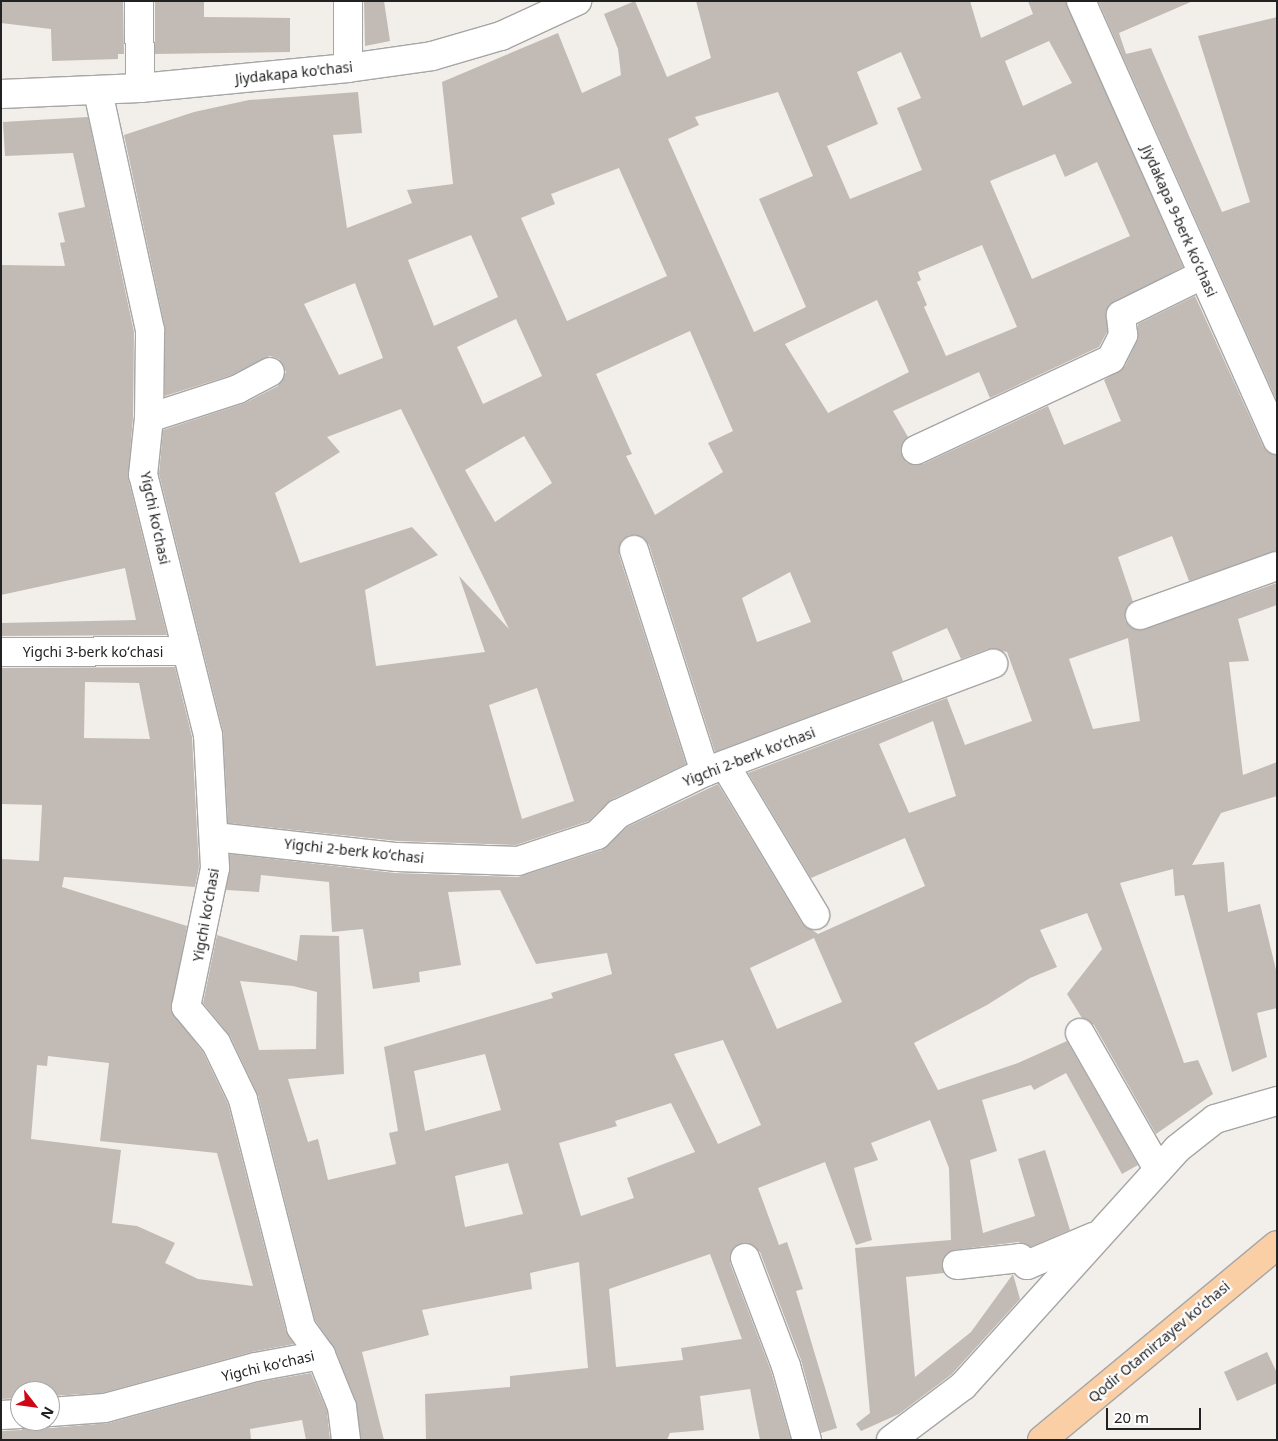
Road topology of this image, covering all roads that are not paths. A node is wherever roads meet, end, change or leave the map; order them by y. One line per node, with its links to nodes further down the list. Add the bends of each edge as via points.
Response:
1 (139, 1): 6 (street)
2 (348, 1): 5 (street)
3 (577, 1): 5 (street, Jiydakapa ko'chasi, via 501,36 441,53)
4 (1081, 1): 9 (street, Jiydakapa 9-berk koʻchasi)
5 (348, 68): 6 (street, Jiydakapa ko'chasi)
6 (140, 88): 7 (street, Jiydakapa ko'chasi)
7 (98, 91): 8 (street, Jiydakapa ko'chasi); 11 (street, Yigchi koʻchasi, via 150,330)
8 (1, 94)
9 (1202, 275): 12 (street, Jiydakapa 9-berk koʻchasi); 13 (street, via 1121,315 1123,335 1111,359)
10 (270, 372): 11 (street, via 238,389)
11 (149, 418): 17 (street, Yigchi koʻchasi, via 143,475)
12 (1277, 440)
13 (916, 450)
14 (634, 550): 20 (street)
15 (1277, 566): 16 (street)
16 (1140, 615)
17 (185, 651): 18 (street, Yigchi 3-berk koʻchasi); 21 (street, Yigchi koʻchasi, via 208,735)
18 (1, 652)
19 (993, 664): 20 (street, Yigchi 2-berk koʻchasi)
20 (715, 769): 21 (street, Yigchi 2-berk koʻchasi, via 618,814 597,835 518,861 397,857); 22 (street)
21 (215, 837): 30 (street, Yigchi koʻchasi, via 216,868 186,1006 216,1043 243,1099 301,1327)
22 (815, 915)
23 (1080, 1033): 25 (street)
24 (1277, 1101): 25 (street, via 1215,1119 1177,1149)
25 (1158, 1170): 26 (street)
26 (1099, 1234): 29 (street, via 1027,1265 1020,1258); 34 (street, via 963,1386)
27 (1277, 1245): 35 (main road, Qodir Otamirzayev koʻchasi)
28 (745, 1258): 33 (street, via 786,1366)
29 (957, 1265)
30 (321, 1355): 31 (street, Yigchi koʻchasi, via 256,1367 105,1408); 32 (street, via 342,1407)
31 (60, 1411)
32 (346, 1440)
33 (807, 1440)
34 (891, 1440)
35 (1042, 1440)

